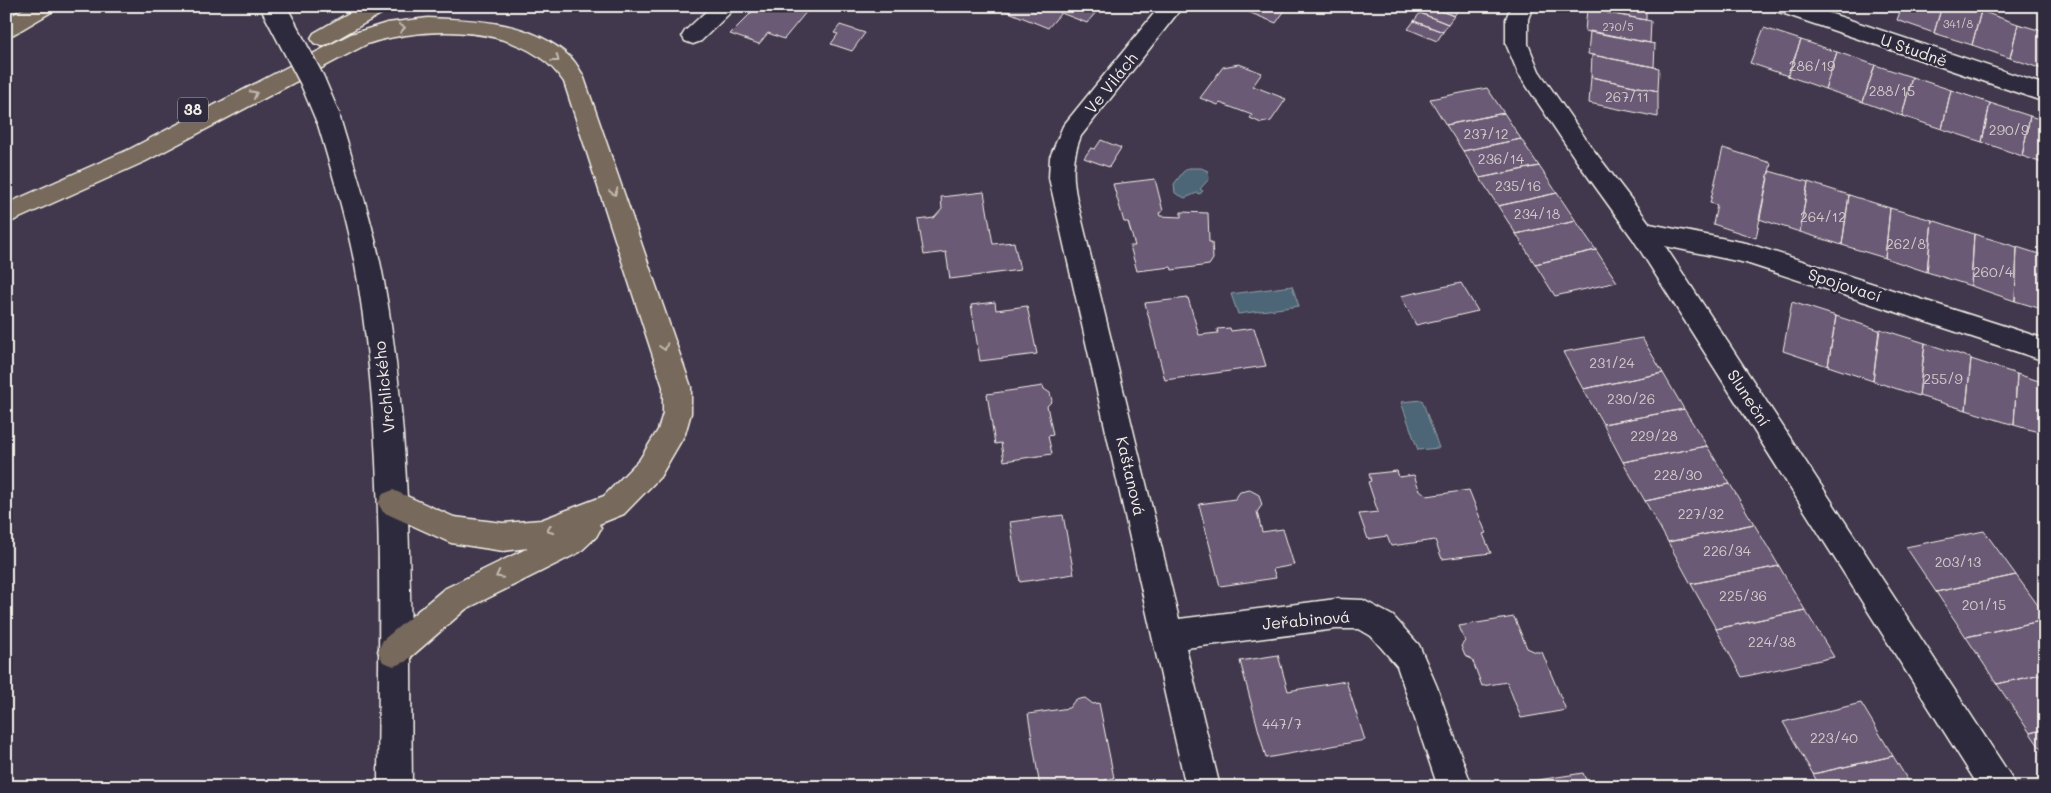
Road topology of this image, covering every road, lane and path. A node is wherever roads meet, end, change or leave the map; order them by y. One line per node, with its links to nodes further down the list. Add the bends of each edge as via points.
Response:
1 (45, 6): 8 (main road)
2 (273, 6): 15 (street, Vrchlického, bridge, via 328,118 361,234 371,282 384,383)
3 (378, 6): 12 (main road, 38)
4 (726, 6): 9 (street)
5 (1172, 6): 11 (street, Ve Vilách, via 1071,132)
6 (1522, 6): 13 (street, Sluneční, via 1517,19 1517,44 1529,73)
7 (1784, 6): 10 (street, U Studně)
8 (6, 29)
9 (693, 36)
10 (2045, 94)
11 (1059, 165): 17 (street, Kaštanová)
12 (6, 214): 16 (main road, one-way to 16, via 138,155 359,39 387,30 428,25 478,27 518,36 542,47 563,63 575,81 677,387 677,413 671,434 650,468)
13 (1642, 232): 14 (street, Spojovací, via 1746,253); 22 (street, Sluneční)
14 (2045, 350)
15 (393, 503): 16 (main road, one-way to 15, via 541,534 503,537 451,530); 18 (street, Vrchlického)
16 (614, 505): 18 (main road, one-way to 18, via 570,542 455,599)
17 (1169, 635): 20 (street, Kaštanová); 21 (street, Jeřabinová, via 1336,614 1363,615 1382,626 1408,656)
18 (394, 651): 19 (street, Vrchlického)
19 (395, 787)
20 (1203, 787)
21 (1455, 787)
22 (1998, 787)

